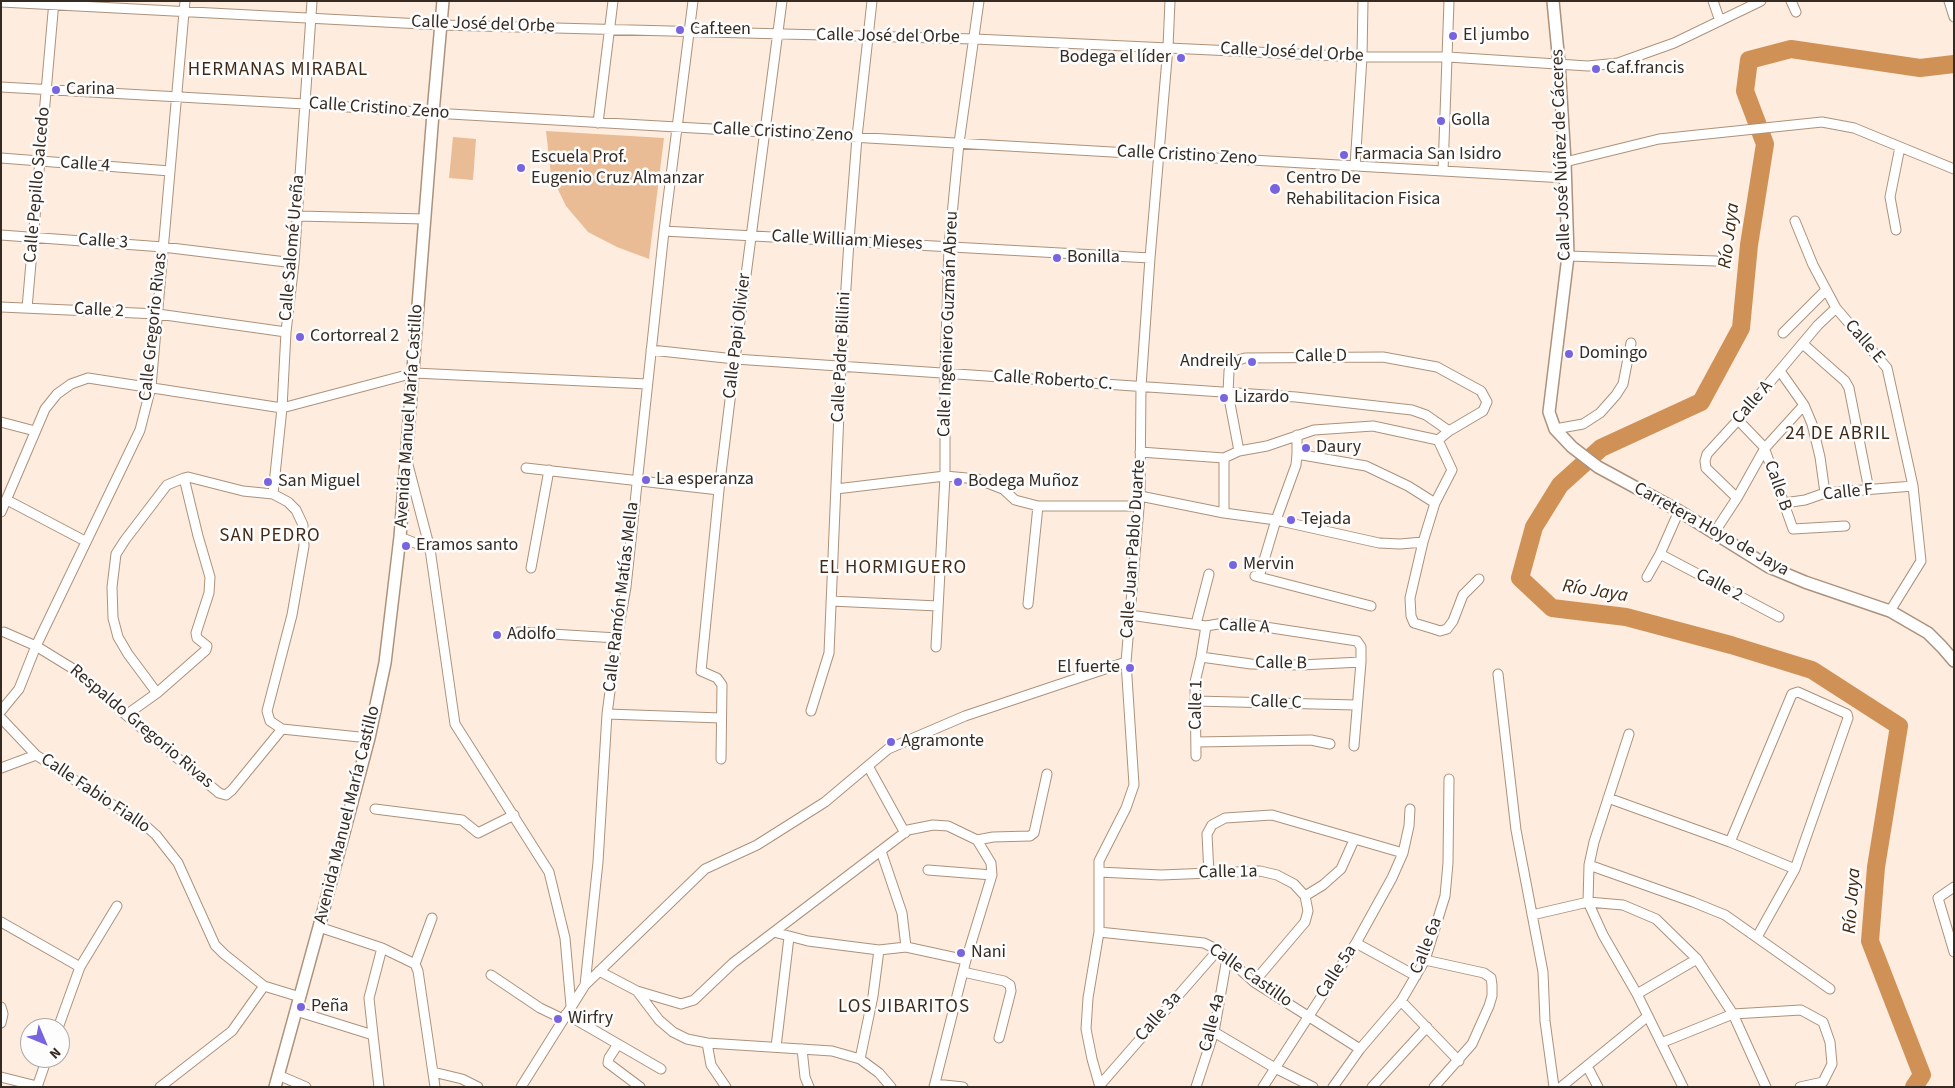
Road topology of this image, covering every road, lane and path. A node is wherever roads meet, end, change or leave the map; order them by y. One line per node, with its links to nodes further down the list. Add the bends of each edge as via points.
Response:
1 (185, 1): 19 (street, Calle Gregorio Rivas)
2 (312, 1): 22 (street, Calle Salomé Ureña)
3 (444, 1): 24 (street, Avenida Manuel María Castillo)
4 (612, 1): 25 (street)
5 (693, 1): 26 (street, Calle Ramón Matías Mella)
6 (782, 1): 27 (street, Calle Papi Olivier)
7 (872, 1): 28 (street, Calle Padre Billini)
8 (979, 1): 29 (street, Calle Ingeniero Guzmán Abreu)
9 (1170, 1): 30 (street, Calle Juan Pablo Duarte)
10 (1362, 1): 31 (street)
11 (1450, 1): 32 (street)
12 (1554, 1): 33 (street, Calle José Núñez de Cáceres)
13 (1713, 1): 23 (street)
14 (1761, 1): 23 (street, Calle José del Orbe)
15 (1791, 1): 20 (street)
16 (1948, 1): 21 (street)
17 (1, 2): 18 (street, Calle José del Orbe)
18 (54, 3): 19 (street, Calle José del Orbe); 35 (street, Calle Pepillo Salcedo)
19 (184, 12): 22 (street, Calle José del Orbe); 36 (street, Calle Gregorio Rivas)
20 (1796, 12)
21 (1954, 17)
22 (311, 18): 24 (street, Calle José del Orbe); 37 (street, Calle Salomé Ureña)
23 (1720, 21): 33 (street, Calle José del Orbe, via 1674,43 1618,63 1588,66)
24 (441, 25): 25 (street, Calle José del Orbe); 38 (street, Avenida Manuel María Castillo)
25 (610, 29): 26 (street, Calle José del Orbe); 39 (street)
26 (689, 31): 27 (street, Calle José del Orbe); 40 (street, Calle Ramón Matías Mella)
27 (778, 35): 28 (street, Calle José del Orbe); 41 (street, Calle Papi Olivier)
28 (868, 36): 29 (street, Calle José del Orbe); 42 (street, Calle Padre Billini)
29 (975, 40): 30 (street, Calle José del Orbe); 43 (street, Calle Ingeniero Guzmán Abreu)
30 (1168, 47): 31 (street, Calle José del Orbe); 45 (street, Calle Juan Pablo Duarte)
31 (1362, 57): 32 (street, Calle José del Orbe); 49 (street)
32 (1448, 57): 33 (street, Calle José del Orbe); 52 (street)
33 (1560, 63): 48 (street, Calle José Núñez de Cáceres)
34 (1, 87): 35 (street, Calle Cristino Zeno)
35 (46, 89): 36 (street, Calle Cristino Zeno); 47 (street, Calle Pepillo Salcedo)
36 (176, 97): 37 (street, Calle Cristino Zeno); 51 (street, Calle Gregorio Rivas)
37 (304, 104): 38 (street, Calle Cristino Zeno); 54 (street, Calle Salomé Ureña)
38 (433, 113): 39 (street, Calle Cristino Zeno); 55 (street, Avenida Manuel María Castillo)
39 (598, 123): 40 (street, Calle Cristino Zeno)
40 (677, 127): 41 (street, Calle Cristino Zeno); 58 (street, Calle Ramón Matías Mella)
41 (766, 132): 42 (street, Calle Cristino Zeno); 60 (street, Calle Papi Olivier)
42 (857, 138): 43 (street, Calle Cristino Zeno); 62 (street, Calle Padre Billini)
43 (959, 143): 45 (street, Calle Cristino Zeno); 63 (street, Calle Ingeniero Guzmán Abreu)
44 (1900, 147): 48 (street, via 1854,128 1822,122 1659,139); 50 (street); 57 (street, via 1890,197)
45 (1159, 154): 49 (street, Calle Cristino Zeno); 66 (street, Calle Juan Pablo Duarte)
46 (1, 158): 47 (street, Calle 4)
47 (41, 161): 51 (street, Calle 4); 61 (street, Calle Pepillo Salcedo)
48 (1565, 162): 53 (street, Calle José Núñez de Cáceres)
49 (1355, 166): 52 (street, Calle Cristino Zeno)
50 (1954, 169)
51 (170, 171): 64 (street, Calle Gregorio Rivas)
52 (1443, 171): 53 (street, Calle Cristino Zeno)
53 (1565, 178): 65 (street, Calle José Núñez de Cáceres)
54 (297, 216): 55 (street); 68 (street, Calle Salomé Ureña)
55 (424, 218): 82 (street, Avenida Manuel María Castillo)
56 (1795, 221): 69 (street, Calle E)
57 (1896, 230)
58 (664, 231): 60 (street, Calle William Mieses); 78 (street, Calle Ramón Matías Mella)
59 (1, 235): 61 (street, Calle 3)
60 (751, 236): 62 (street, Calle William Mieses); 79 (street, Calle Papi Olivier)
61 (33, 237): 64 (street, Calle 3); 71 (street, Calle Pepillo Salcedo)
62 (849, 241): 63 (street, Calle William Mieses); 80 (street, Calle Padre Billini)
63 (949, 246): 66 (street, Calle William Mieses); 83 (street, Calle Ingeniero Guzmán Abreu)
64 (164, 247): 68 (street, Calle 3); 73 (street, Calle Gregorio Rivas)
65 (1568, 256): 67 (street); 92 (street, Calle José Núñez de Cáceres, via 1549,412)
66 (1150, 258): 85 (street, Calle Juan Pablo Duarte)
67 (1716, 261)
68 (294, 263): 74 (street, Calle Salomé Ureña)
69 (1826, 290): 72 (street, Calle E); 75 (street)
70 (1, 307): 71 (street, Calle 2)
71 (28, 308): 73 (street, Calle 2)
72 (1836, 308): 77 (street, Calle A); 108 (street, Calle E, via 1888,368)
73 (158, 314): 74 (street, Calle 2); 86 (street, Calle Gregorio Rivas)
74 (286, 332): 89 (street, Calle Salomé Ureña)
75 (1783, 333)
76 (1631, 343): 92 (street, via 1622,384 1616,395 1600,413 1583,424)
77 (1802, 344): 81 (street, Calle A); 111 (street, via 1849,388)
78 (651, 350): 79 (street, Calle Roberto C.); 84 (street, Calle Ramón Matías Mella)
79 (735, 359): 80 (street, Calle Roberto C.); 110 (street, Calle Papi Olivier)
80 (841, 365): 83 (street, Calle Roberto C.); 109 (street, Calle Padre Billini)
81 (1780, 371): 88 (street); 90 (street, Calle A)
82 (414, 373): 84 (street); 89 (street); 102 (street, Avenida Manuel María Castillo)
83 (945, 374): 85 (street, Calle Roberto C.); 105 (street, Calle Ingeniero Guzmán Abreu)
84 (647, 384): 107 (street, Calle Ramón Matías Mella)
85 (1141, 386): 87 (street, Calle Roberto C.); 99 (street, Calle Juan Pablo Duarte)
86 (151, 387): 89 (street); 93 (street, via 88,378 71,384 44,409); 128 (street, Calle Gregorio Rivas, via 140,430)
87 (1228, 392): 94 (street, Calle Roberto C., via 1412,410); 94 (street, Calle D, via 1228,372 1232,362 1245,358 1383,357 1437,367 1481,391 1487,402 1483,411); 98 (street, Calle D)
88 (1804, 405): 97 (street); 112 (street, via 1820,457)
89 (282, 408): 113 (street, Calle Salomé Ureña)
90 (1738, 420): 97 (street, Calle B); 115 (street, Calle A, via 1704,461 1706,468)
91 (1, 422): 93 (street)
92 (1555, 429): 121 (street, Carretera Hoyo de Jaya, via 1598,467)
93 (35, 431): 116 (street)
94 (1448, 431): 96 (street)
95 (1297, 435): 96 (street, via 1314,430 1374,426); 98 (street, via 1267,446); 100 (street)
96 (1438, 440): 117 (street, via 1452,470)
97 (1765, 449): 115 (street); 118 (street, Calle B)
98 (1239, 451): 101 (street)
99 (1140, 452): 101 (street); 114 (street, Calle Juan Pablo Duarte)
100 (1298, 454): 117 (street, via 1366,466); 124 (street)
101 (1224, 458): 123 (street)
102 (407, 461): 127 (street, Avenida Manuel María Castillo); 130 (street)
103 (526, 468): 104 (street)
104 (549, 470): 107 (street); 132 (street)
105 (946, 476): 109 (street); 119 (street, via 977,479 1003,489 1015,500); 138 (street, Calle Ingeniero Guzmán Abreu)
106 (184, 478): 113 (street); 155 (street, via 210,576 209,593 196,633 207,646); 155 (street, via 167,485 116,554 112,587 113,618 118,637)
107 (637, 480): 110 (street); 147 (street, Calle Ramón Matías Mella, via 626,587)
108 (1913, 486): 111 (street, Calle F); 140 (street, Calle E, via 1921,561)
109 (836, 489): 136 (street, Calle Padre Billini)
110 (719, 490): 163 (street, Calle Papi Olivier, via 701,671 717,678 722,685)
111 (1869, 490): 112 (street, Calle F)
112 (1825, 493): 118 (street, Calle F)
113 (273, 494): 164 (street, via 296,510 303,525 304,546 292,615 268,711 270,720)
114 (1140, 496): 120 (street, Calle Juan Pablo Duarte); 123 (street)
115 (1737, 498): 126 (street)
116 (7, 500): 122 (street); 128 (street)
117 (1435, 503): 129 (street)
118 (1784, 503): 125 (street, Calle B, via 1793,529)
119 (1038, 506): 120 (street); 137 (street)
120 (1139, 506): 141 (street, Calle Juan Pablo Duarte)
121 (1679, 511): 126 (street, Carretera Hoyo de Jaya); 131 (street)
122 (1, 512)
123 (1224, 512): 124 (street)
124 (1276, 520): 129 (street, via 1379,544); 139 (street, via 1256,577)
125 (1845, 526)
126 (1714, 533): 140 (street, Carretera Hoyo de Jaya, via 1769,567)
127 (400, 537): 130 (street); 166 (street, Avenida Manuel María Castillo, via 385,663)
128 (85, 541): 148 (street, Calle Gregorio Rivas)
129 (1423, 542): 135 (street, via 1410,598 1414,623 1434,630 1447,629 1463,595)
130 (430, 549): 180 (street, via 455,724)
131 (1660, 554): 134 (street); 142 (street, Calle 2)
132 (531, 568)
133 (1209, 574): 143 (street)
134 (1647, 577)
135 (1479, 579)
136 (831, 601): 138 (street); 159 (street, Calle Padre Billini, via 829,653)
137 (1028, 604)
138 (938, 606): 149 (street, Calle Ingeniero Guzmán Abreu)
139 (1371, 606)
140 (1890, 611): 151 (street, Carretera Hoyo de Jaya, via 1928,633)
141 (1130, 615): 143 (street, Calle A); 152 (street, Calle Juan Pablo Duarte)
142 (1779, 617)
143 (1196, 624): 144 (street, Calle A)
144 (1206, 626): 150 (street, Calle 1); 153 (street, Calle A, via 1252,625 1358,642 1362,646)
145 (4, 632): 148 (street, Respaldo Gregorio Rivas)
146 (519, 632): 147 (street)
147 (617, 638): 160 (street, Calle Ramón Matías Mella)
148 (36, 646): 158 (street, Calle Gregorio Rivas, via 18,689); 161 (street, Respaldo Gregorio Rivas, via 75,670)
149 (936, 647)
150 (1201, 657): 153 (street, Calle B, via 1251,664); 156 (street, Calle 1, via 1195,682)
151 (1954, 661)
152 (1126, 662): 173 (street, via 965,716 888,749); 190 (street, Calle Juan Pablo Duarte, via 1134,785 1099,861)
153 (1361, 662): 157 (street)
154 (1498, 674): 197 (street, via 1516,830)
155 (157, 693): 161 (street)
156 (1195, 701): 157 (street, Calle C); 167 (street, Calle 1)
157 (1356, 706): 169 (street)
158 (1, 711)
159 (812, 711)
160 (607, 714): 163 (street); 222 (street, Calle Ramón Matías Mella, via 598,862)
161 (126, 715): 164 (street, Respaldo Gregorio Rivas, via 219,793 226,795)
162 (1, 718): 170 (street, Calle Fabio Fiallo)
163 (721, 718): 172 (street)
164 (282, 729): 166 (street)
165 (1629, 734): 177 (street)
166 (369, 738): 200 (street, Avenida Manuel María Castillo)
167 (1196, 742): 168 (street, via 1311,740); 171 (street, Calle 1)
168 (1330, 744)
169 (1354, 746)
170 (36, 755): 174 (street); 223 (street, Calle Fabio Fiallo, via 156,835 178,863 215,945)
171 (1196, 756)
172 (721, 759)
173 (868, 766): 181 (street); 217 (street, via 810,812 756,845 705,869)
174 (1, 768)
175 (1047, 774): 182 (street, via 1034,833)
176 (1448, 779): 214 (street, Calle 6a, via 1445,896)
177 (1608, 798): 184 (street); 187 (street)
178 (375, 808): 180 (street, via 462,820 478,833)
179 (1410, 809): 186 (street, Calle 5a)
180 (514, 816): 231 (street, via 549,872 565,938)
181 (904, 833): 182 (street, via 932,825 948,826); 185 (street)
182 (977, 840): 192 (street, via 990,863)
183 (1354, 840): 186 (street); 191 (street, via 1272,815 1225,818 1212,825 1207,834); 194 (street, via 1342,869)
184 (1730, 842): 189 (street); 189 (street, via 1792,694 1798,692 1843,711 1848,718)
185 (881, 851): 201 (street); 206 (street, via 902,913)
186 (1402, 853): 205 (street, Calle 5a)
187 (1589, 866): 195 (street); 204 (street, via 1725,914)
188 (928, 870): 192 (street)
189 (1795, 870): 204 (street)
190 (1099, 872): 191 (street, Calle 1a); 202 (street, Calle Juan Pablo Duarte)
191 (1209, 874): 194 (street, Calle 1a, via 1260,871 1294,884)
192 (992, 875): 213 (street)
193 (1954, 887): 210 (street, via 1938,898)
194 (1305, 896): 221 (street, via 1308,911 1304,922)
195 (1588, 902): 197 (street); 212 (street, via 1623,905 1656,919); 226 (street)
196 (117, 906): 216 (street)
197 (1532, 915): 277 (street, via 1543,972 1545,1021)
198 (432, 918): 215 (street)
199 (1, 922): 216 (street)
200 (320, 927): 207 (street); 227 (street, Avenida Manuel María Castillo)
201 (774, 932): 203 (street); 225 (street, via 733,963 694,1000 681,1004)
202 (1099, 932): 209 (street, Calle Castillo, via 1204,944); 259 (street, Calle Juan Pablo Duarte, via 1086,1029)
203 (789, 937): 208 (street); 244 (street)
204 (1757, 937): 224 (street)
205 (1356, 943): 220 (street); 233 (street, Calle 5a)
206 (906, 947): 208 (street); 213 (street)
207 (382, 948): 215 (street); 239 (street, via 369,998)
208 (879, 950): 247 (street)
209 (1218, 950): 211 (street, Calle Castillo); 259 (street, Calle 3a)
210 (1954, 952)
211 (1227, 958): 221 (street, Calle Castillo); 238 (street, Calle 4a)
212 (1697, 959): 226 (street); 232 (street)
213 (966, 960): 218 (street)
214 (1424, 960): 220 (street, Calle 6a); 248 (street, via 1484,973 1491,978 1492,996 1482,1025)
215 (415, 964): 253 (street)
216 (80, 967): 235 (street)
217 (599, 971): 222 (street); 225 (street)
218 (963, 972): 240 (street, via 1010,985); 256 (street)
219 (491, 975): 231 (street, via 540,1008)
220 (1416, 976): 228 (street, Calle 6a)
221 (1254, 982): 233 (street, Calle Castillo)
222 (585, 985): 231 (street)
223 (264, 986): 227 (street, Calle Fabio Fiallo); 260 (street, via 232,1031)
224 (1830, 989)
225 (637, 990): 241 (street, via 659,1020 673,1032 686,1039)
226 (1637, 994): 234 (street)
227 (300, 997): 230 (street, Avenida Manuel María Castillo)
228 (1401, 1001): 237 (street); 246 (street, Calle 6a)
229 (1, 1006): 236 (street)
230 (296, 1011): 239 (street); 254 (street, Avenida Manuel María Castillo)
231 (567, 1013): 242 (street); 265 (street)
232 (1733, 1014): 243 (street); 281 (street); 282 (street, via 1801,1010 1823,1022 1830,1042 1832,1064 1823,1082)
233 (1309, 1016): 246 (street, Calle Castillo); 251 (street, Calle 5a)
234 (1648, 1016): 243 (street); 249 (street)
235 (62, 1018)
236 (1, 1022)
237 (1427, 1027): 248 (street); 275 (street)
238 (1214, 1032): 251 (street); 271 (street, Calle 4a)
239 (373, 1035): 258 (street)
240 (999, 1038)
241 (707, 1042): 244 (street); 267 (street, via 711,1065)
242 (618, 1044): 252 (street); 266 (street, via 608,1063)
243 (1661, 1044): 280 (street)
244 (776, 1047): 245 (street)
245 (802, 1049): 247 (street, via 832,1051); 268 (street)
246 (1360, 1049): 274 (street, Calle 6a)
247 (860, 1059): 269 (street)
248 (1459, 1061): 276 (street)
249 (1587, 1066): 278 (street); 279 (street)
250 (43, 1068): 257 (street)
251 (1275, 1068): 272 (street, Calle 5a); 273 (street)
252 (661, 1069)
253 (433, 1072): 263 (street); 264 (street, via 462,1079)
254 (278, 1075): 261 (street, Avenida Manuel María Castillo); 262 (street)
255 (1, 1077): 257 (street)
256 (935, 1085): 270 (street)
257 (37, 1086)
258 (378, 1086)
259 (1100, 1086)
260 (160, 1087)
261 (275, 1087)
262 (306, 1087)
263 (435, 1087)
264 (478, 1087)
265 (521, 1087)
266 (640, 1087)
267 (726, 1087)
268 (809, 1087)
269 (891, 1087)
270 (963, 1087)
271 (1196, 1087)
272 (1263, 1087)
273 (1313, 1087)
274 (1333, 1087)
275 (1372, 1087)
276 (1434, 1087)
277 (1554, 1087)
278 (1561, 1087)
279 (1598, 1087)
280 (1683, 1087)
281 (1766, 1087)
282 (1800, 1087)

